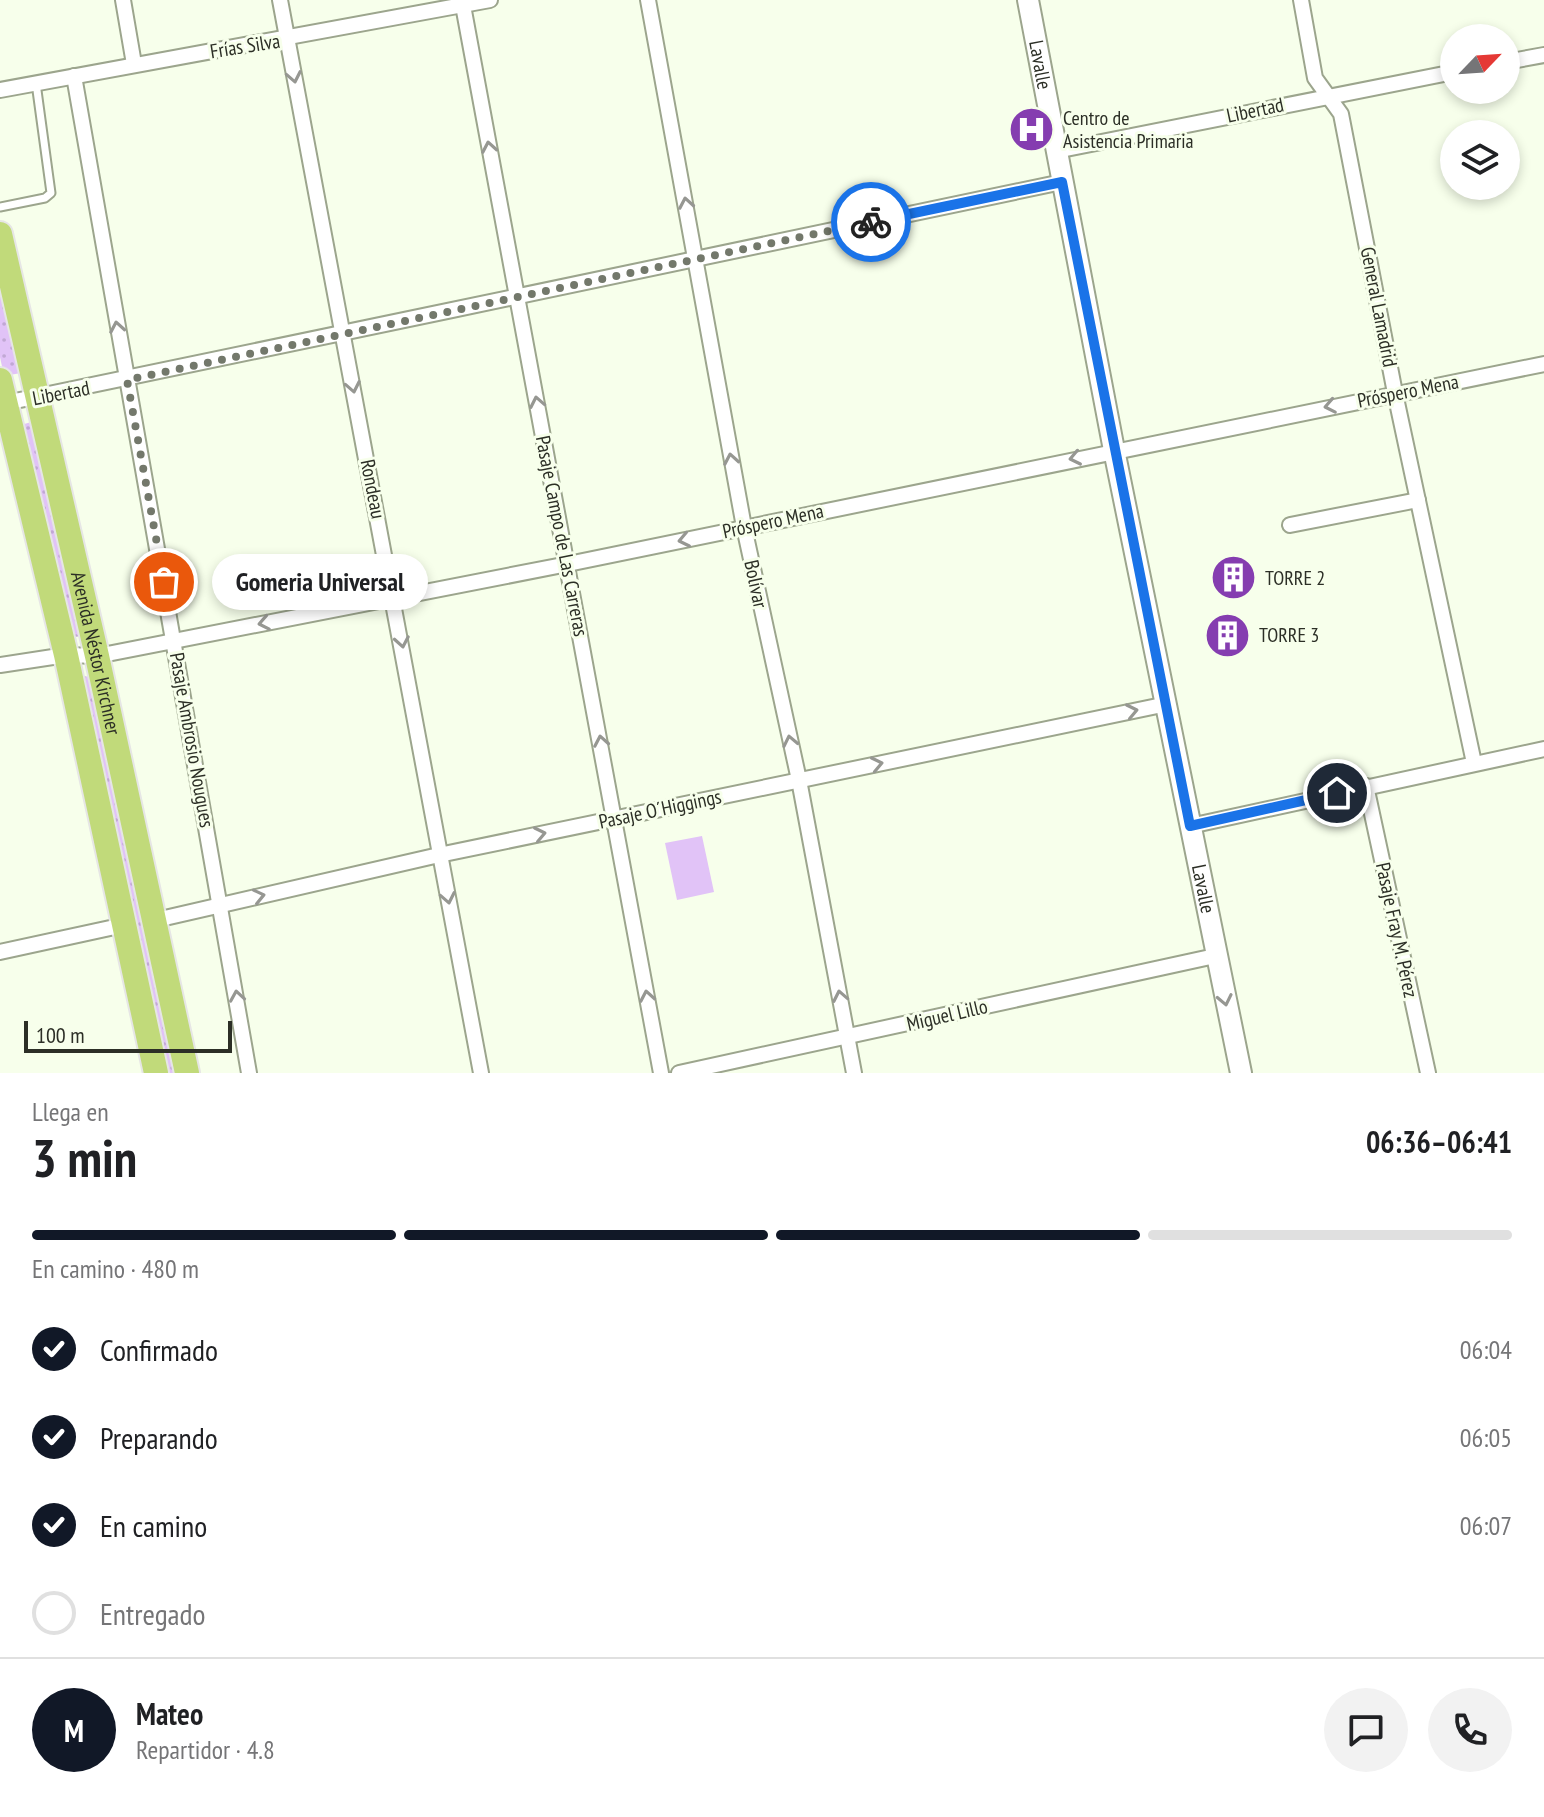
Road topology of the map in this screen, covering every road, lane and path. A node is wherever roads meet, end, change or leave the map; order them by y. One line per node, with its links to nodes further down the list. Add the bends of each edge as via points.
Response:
1 (123, 0): 11 (street)
2 (280, 0): 8 (street, Rondeau)
3 (490, 0): 7 (street, Frías Silva)
4 (648, 0): 21 (street, Bolívar, one-way to 4)
5 (1028, 0): 17 (street, Lavalle)
6 (1301, 0): 16 (street, General Lamadrid, via 1315,78)
7 (462, 2): 8 (street, Frías Silva); 22 (street, Pasaje Campo de Las Carreras, one-way to 7)
8 (287, 39): 11 (street, Frías Silva); 23 (street, Rondeau, one-way to 23)
9 (1544, 55): 10 (street)
10 (1520, 59)
11 (134, 64): 13 (street, Frías Silva)
12 (1440, 75): 16 (street, Libertad)
13 (74, 76): 14 (street, Frías Silva); 26 (street, Pasaje Ambrosio Nougues, one-way to 13)
14 (36, 83): 15 (street, Frías Silva); 19 (lane, via 51,193)
15 (0, 90)
16 (1328, 95): 17 (street, Libertad); 27 (street, General Lamadrid, via 1341,114)
17 (1056, 151): 18 (street, Lavalle)
18 (1062, 182): 21 (street, Libertad); 30 (street, Lavalle)
19 (0, 207)
20 (0, 234): 28 (main road, Avenida Néstor Kirchner)
21 (696, 258): 22 (street, Libertad); 33 (street, Bolívar, one-way to 21)
22 (516, 296): 23 (street, Libertad); 34 (street, Pasaje Campo de Las Carreras, one-way to 22)
23 (343, 336): 26 (street, Libertad); 35 (street, Rondeau, one-way to 35)
24 (1544, 364): 27 (street, Próspero Mena)
25 (0, 380): 29 (main road, Avenida Néstor Kirchner)
26 (127, 380): 28 (street, Libertad); 36 (street, Pasaje Ambrosio Nougues)
27 (1395, 393): 30 (street, Próspero Mena, one-way to 30); 31 (street, General Lamadrid)
28 (37, 397): 29 (street, Libertad); 38 (main road, Avenida Néstor Kirchner)
29 (3, 404): 37 (main road, Avenida Néstor Kirchner)
30 (1114, 450): 33 (street, Próspero Mena, one-way to 33); 40 (street, Lavalle)
31 (1418, 500): 32 (street); 42 (street, General Lamadrid)
32 (1290, 525)
33 (744, 527): 34 (street, Próspero Mena, one-way to 34); 43 (street, Bolívar, one-way to 33)
34 (568, 564): 35 (street, Próspero Mena); 45 (street, Pasaje Campo de Las Carreras, one-way to 34)
35 (394, 599): 36 (street, Próspero Mena, one-way to 36); 47 (street, Rondeau, one-way to 47)
36 (174, 640): 38 (street, Próspero Mena); 48 (street, Pasaje Ambrosio Nougues)
37 (66, 655): 38 (street, Próspero Mena); 39 (street, Próspero Mena); 50 (main road, Avenida Néstor Kirchner)
38 (97, 656): 49 (main road, Avenida Néstor Kirchner)
39 (0, 665)
40 (1167, 704): 43 (street, Pasaje O´Higgings, one-way to 40); 46 (street, Lavalle)
41 (1544, 749): 42 (street)
42 (1474, 763): 44 (street)
43 (799, 780): 45 (street, Pasaje O´Higgings); 53 (street, Bolívar, one-way to 43)
44 (1366, 786): 46 (street); 62 (street, Pasaje Fray M. Pérez)
45 (615, 818): 47 (street, Pasaje O´Higgings, one-way to 45); 58 (street, Pasaje Campo de Las Carreras, one-way to 45)
46 (1190, 826): 52 (street, Lavalle)
47 (439, 855): 48 (street, Pasaje O´Higgings, one-way to 47); 57 (street, Rondeau, one-way to 57)
48 (222, 905): 49 (street, Pasaje O´Higgings); 56 (street, Pasaje Ambrosio Nougues, one-way to 48)
49 (156, 920): 55 (main road, Avenida Néstor Kirchner)
50 (124, 925): 51 (street); 54 (main road, Avenida Néstor Kirchner)
51 (0, 952)
52 (1215, 956): 53 (street, Miguel Lillo); 61 (street, Lavalle, one-way to 61)
53 (848, 1037): 59 (street, Miguel Lillo); 60 (street, Bolívar)
54 (156, 1073)
55 (187, 1073)
56 (249, 1073)
57 (481, 1073)
58 (661, 1073)
59 (679, 1073)
60 (854, 1073)
61 (1241, 1073)
62 (1428, 1073)

